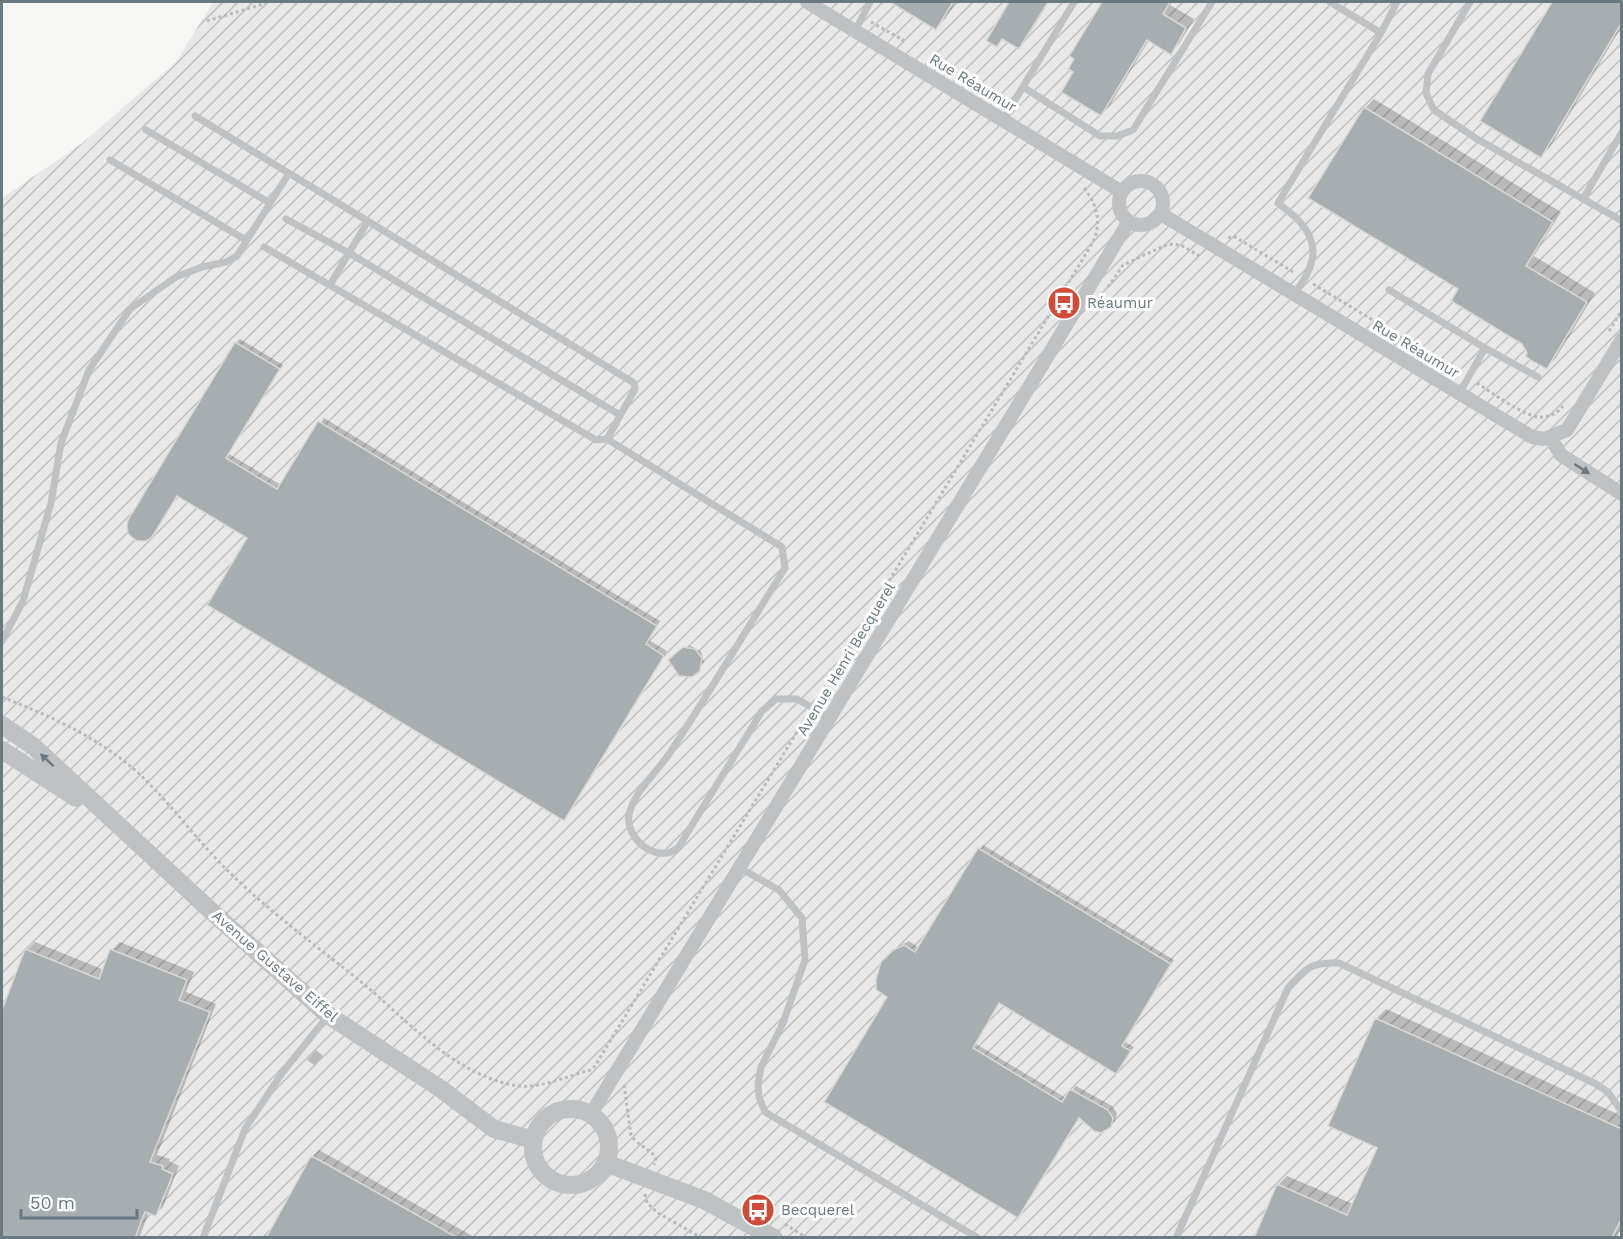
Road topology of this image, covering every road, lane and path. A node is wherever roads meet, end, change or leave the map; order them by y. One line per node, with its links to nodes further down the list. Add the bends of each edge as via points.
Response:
1 (270, 2): 9 (path)
2 (807, 2): 10 (street, Rue Réaumur)
3 (870, 2): 10 (lane)
4 (1074, 2): 12 (lane)
5 (1212, 2): 12 (lane, via 1133,130 1117,136 1100,136)
6 (1330, 2): 11 (lane)
7 (1397, 2): 11 (lane)
8 (1470, 2): 20 (lane, via 1428,74 1426,93 1434,110)
9 (207, 21)
10 (855, 31): 14 (street, Rue Réaumur)
11 (1381, 33): 33 (lane, via 1278,203 1310,237 1310,270)
12 (1023, 87): 14 (lane)
13 (195, 116): 18 (lane)
14 (1003, 120): 19 (street, Rue Réaumur)
15 (146, 130): 21 (lane)
16 (1622, 132): 20 (lane)
17 (110, 160): 27 (lane)
18 (289, 173): 21 (lane); 24 (lane)
19 (1122, 192): 22 (street, via 1139,181 1153,184 1164,201); 25 (street, via 1121,211)
20 (1583, 199): 26 (lane)
21 (270, 203): 27 (lane)
22 (1161, 214): 25 (street, via 1150,224); 33 (street, Rue Réaumur)
23 (286, 219): 29 (lane)
24 (368, 221): 29 (lane); 39 (lane, via 634,383)
25 (1129, 221): 47 (street, Avenue Henri Becquerel)
26 (1622, 221)
27 (246, 240): 44 (lane, via 237,256 176,277 130,309 89,370 61,443 51,503 23,602)
28 (264, 247): 31 (lane)
29 (349, 253): 31 (lane); 39 (lane)
30 (1075, 271): 46 (path)
31 (330, 285): 42 (lane, via 596,440)
32 (1389, 290): 35 (lane)
33 (1293, 295): 37 (street, Rue Réaumur)
34 (1622, 339): 40 (street)
35 (1485, 348): 36 (lane); 37 (lane)
36 (1538, 377)
37 (1458, 394): 41 (street, Rue Réaumur, via 1532,437)
38 (1562, 408): 40 (path)
39 (620, 415): 42 (lane)
40 (1575, 417): 41 (street, via 1567,430)
41 (1550, 437): 43 (street, one-way to 43, via 1561,455)
42 (607, 439): 46 (lane, via 782,548 785,557 785,568 779,578 629,812 633,836 655,852 678,848 762,711 776,699 784,698)
43 (1622, 494)
44 (2, 641)
45 (2, 697): 46 (path, via 96,740 131,767 226,869 301,935 467,1067 519,1086 536,1085 595,1066)
46 (813, 706): 47 (lane)
47 (830, 718): 51 (street, Avenue Henri Becquerel)
48 (2, 725): 50 (street, Avenue Gustave Eiffel, one-way to 48, via 33,746)
49 (2, 750): 50 (street, Avenue Gustave Eiffel)
50 (121, 828): 52 (street, Avenue Gustave Eiffel)
51 (740, 868): 53 (street, Avenue Henri Becquerel); 63 (lane, via 778,890 802,918 805,960 783,1023 761,1067 759,1096 765,1112)
52 (328, 1015): 56 (street, Avenue Gustave Eiffel, via 494,1129); 60 (lane, via 282,1073 245,1130)
53 (614, 1077): 55 (street, Avenue Henri Becquerel); 58 (path, via 625,1086 631,1135 656,1158)
54 (1622, 1112): 64 (lane, via 1608,1092 1596,1084 1339,963 1322,962 1305,969 1288,988)
55 (591, 1114): 56 (street, via 568,1109 556,1112 542,1123); 57 (street, via 606,1131)
56 (534, 1140): 57 (street, via 534,1152 544,1173 566,1184 589,1180)
57 (606, 1163): 58 (street)
58 (650, 1179): 59 (street, via 704,1200); 61 (path, via 644,1197 647,1203)
59 (755, 1233): 62 (street)
60 (203, 1238)
61 (702, 1238)
62 (774, 1238)
63 (978, 1238)
64 (1176, 1238)

